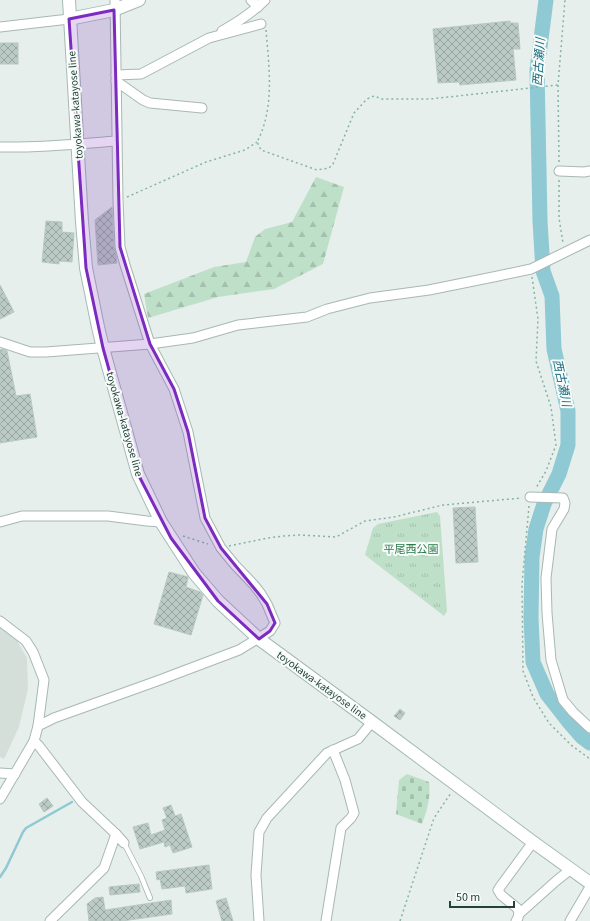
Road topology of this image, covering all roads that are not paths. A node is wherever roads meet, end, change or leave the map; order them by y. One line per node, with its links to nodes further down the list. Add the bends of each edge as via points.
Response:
1 (69, 0): 7 (main road, toyokawa-katayose line)
2 (139, 0): 5 (main road)
3 (251, 0): 6 (street)
4 (265, 0): 6 (street)
5 (114, 5): 7 (main road); 10 (street)
6 (256, 9): 9 (street); 9 (street, via 263,27)
7 (69, 19): 8 (street); 13 (main road, toyokawa-katayose line)
8 (0, 26)
9 (209, 38): 10 (street, via 141,74)
10 (116, 78): 11 (street, via 150,103); 12 (street)
11 (202, 108)
12 (116, 141): 13 (street); 19 (street, via 120,247)
13 (78, 144): 14 (street); 20 (main road, toyokawa-katayose line, via 86,268)
14 (0, 147)
15 (590, 171): 16 (street)
16 (559, 172)
17 (590, 240): 19 (street, via 531,268 429,290 370,298 307,317 238,325 193,338)
18 (0, 342): 20 (street, via 30,352)
19 (150, 344): 20 (street); 25 (street, via 174,389 188,432 205,518 221,548 261,594 275,623 270,631)
20 (103, 348): 23 (main road, toyokawa-katayose line, via 138,474)
21 (530, 498): 28 (street, via 563,498 565,504 552,528 546,578 551,660 564,700)
22 (0, 522): 23 (street, via 22,516 108,516)
23 (161, 522): 25 (main road, toyokawa-katayose line, via 194,573 218,601)
24 (0, 621): 27 (street, via 26,641 44,680)
25 (259, 639): 26 (main road, toyokawa-katayose line); 27 (street, via 238,650)
26 (372, 722): 30 (street, via 358,739); 35 (main road, toyokawa-katayose line)
27 (38, 726): 29 (street)
28 (590, 728)
29 (34, 741): 32 (street); 34 (street, via 82,802)
30 (333, 750): 43 (street, via 327,753 267,818 259,832 256,875); 44 (street, via 354,813 342,828)
31 (0, 773): 32 (street)
32 (15, 774): 33 (street)
33 (0, 799)
34 (116, 834): 36 (street); 42 (street, via 104,868)
35 (533, 842): 37 (main road, toyokawa-katayose line); 41 (street, via 498,890 517,908)
36 (124, 843): 40 (lane)
37 (571, 869): 38 (main road, toyokawa-katayose line); 41 (street)
38 (590, 883)
39 (590, 887): 45 (street)
40 (150, 898)
41 (517, 918)
42 (50, 921)
43 (258, 921)
44 (326, 921)
45 (570, 921)

